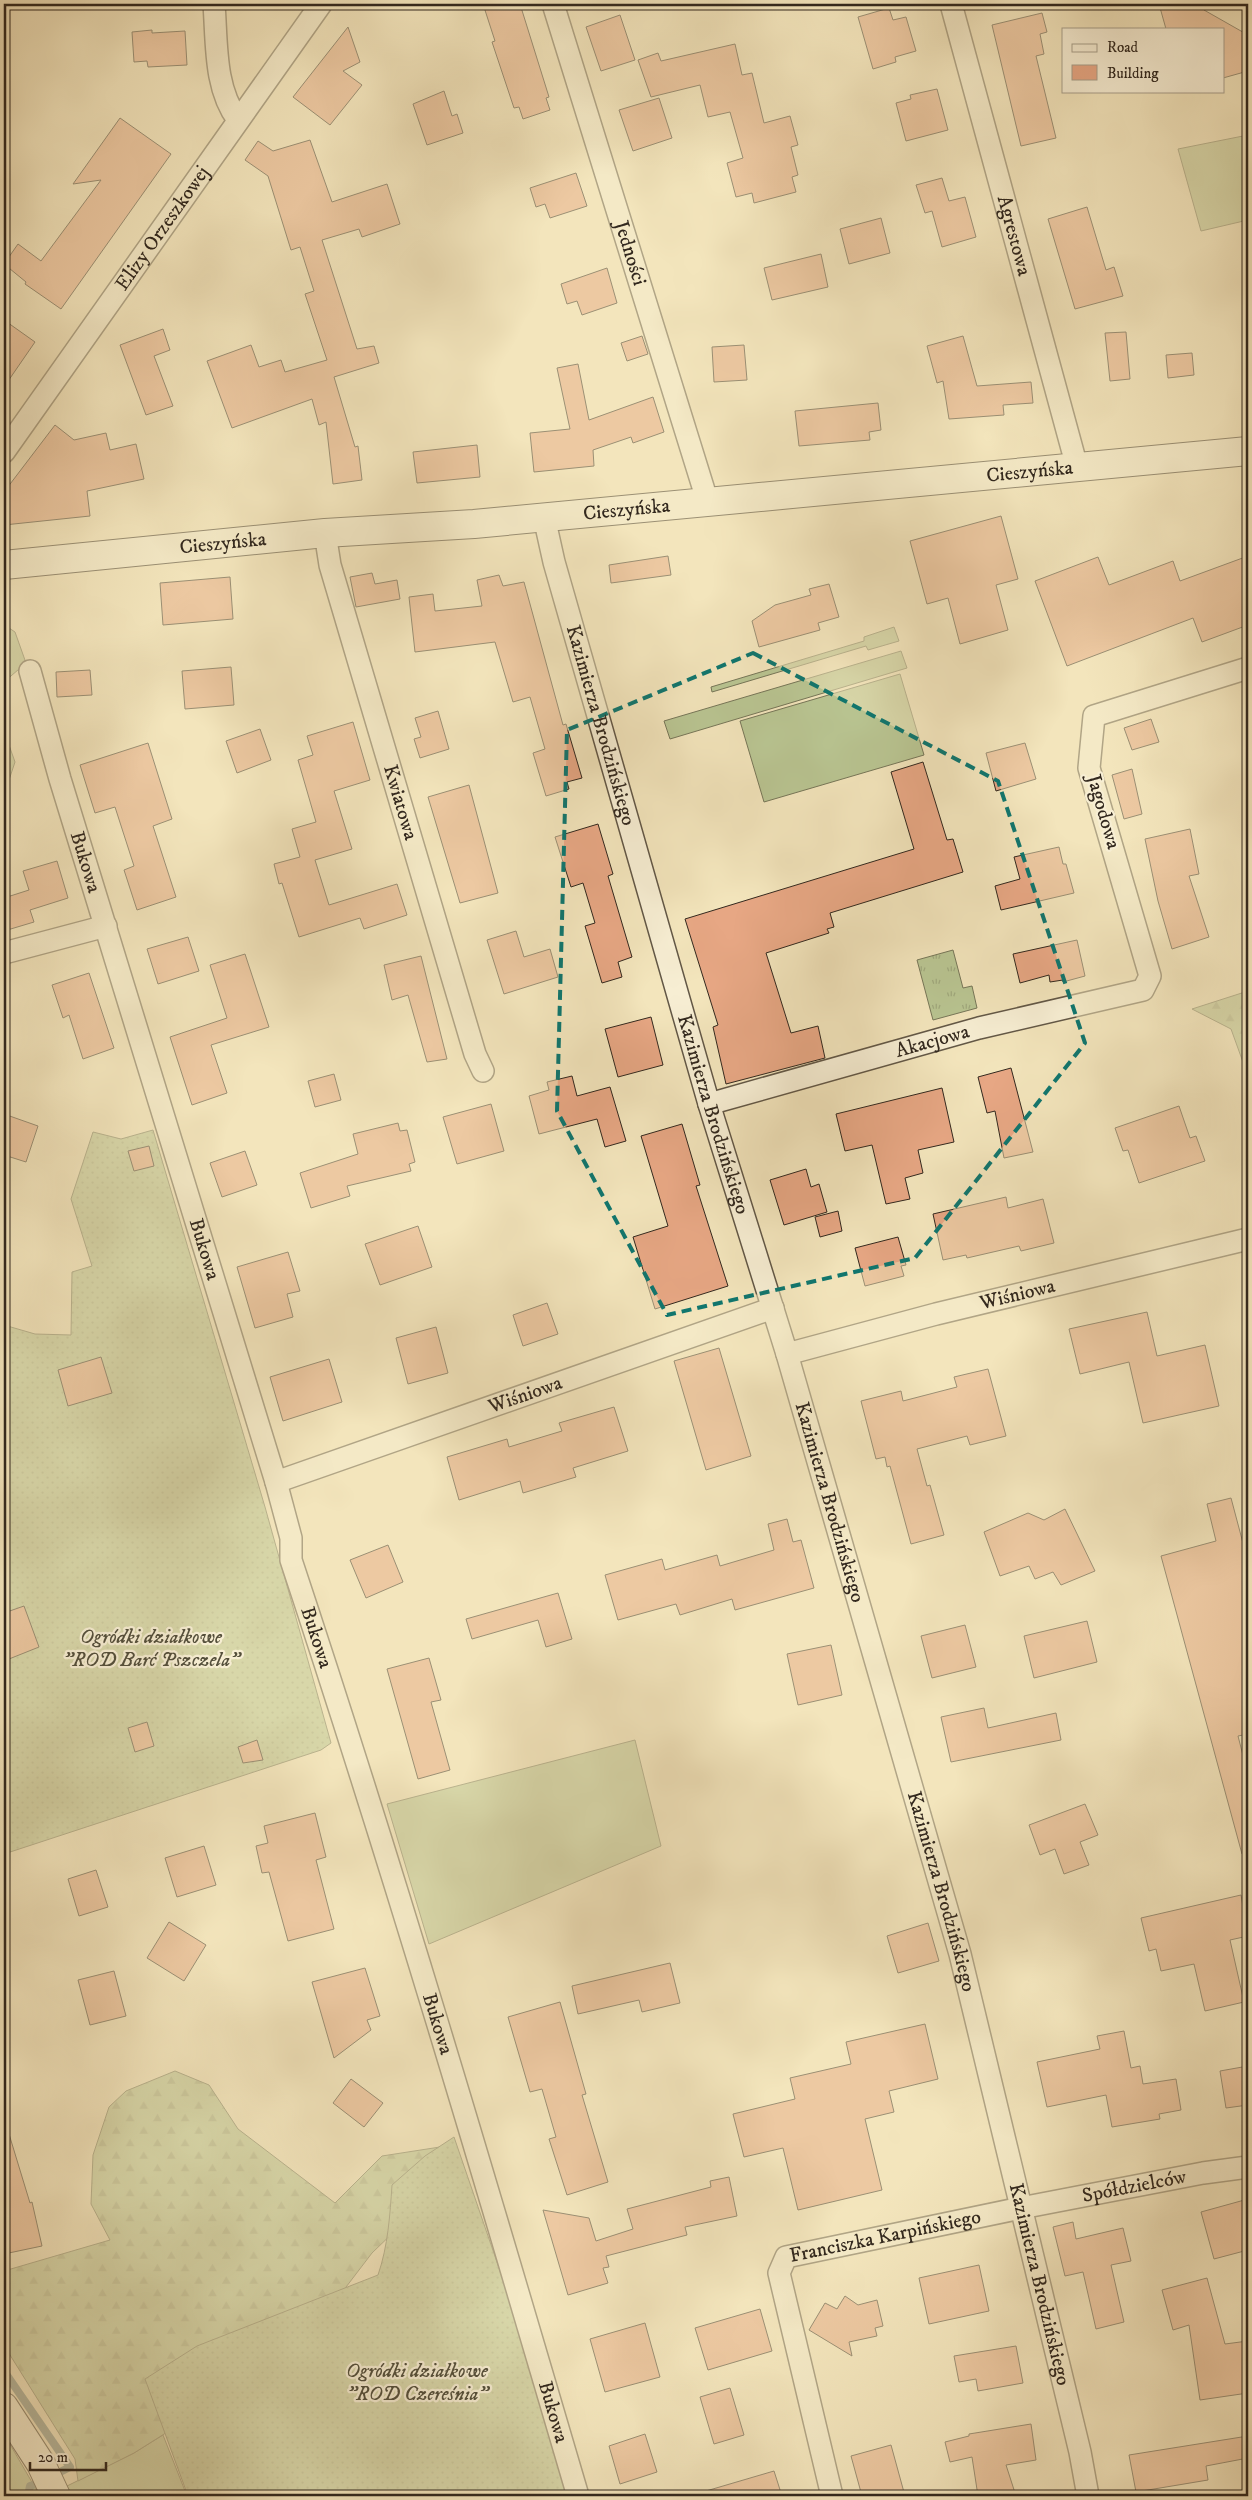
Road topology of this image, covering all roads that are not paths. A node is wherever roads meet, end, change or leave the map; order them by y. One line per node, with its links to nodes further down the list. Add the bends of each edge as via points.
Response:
1 (214, 4): 5 (street, via 220,83 223,96)
2 (321, 4): 5 (street, Elizy Orzeszkowej)
3 (553, 4): 9 (street, Jedności)
4 (951, 4): 8 (street, Agrestowa)
5 (238, 120): 6 (street, Elizy Orzeszkowej)
6 (4, 452)
7 (1248, 454): 8 (main road, Cieszyńska)
8 (1077, 467): 9 (main road, Cieszyńska)
9 (708, 502): 10 (main road, Cieszyńska)
10 (544, 517): 11 (main road, Cieszyńska); 19 (street, Kazimierza Brodzińskiego, via 554,562)
11 (325, 532): 12 (main road, Cieszyńska); 18 (street, Kwiatowa, via 333,574)
12 (4, 565)
13 (1248, 668): 17 (street, Jagodowa, via 1094,716 1089,768)
14 (30, 671): 15 (street, Bukowa)
15 (106, 926): 16 (street); 23 (street, Bukowa)
16 (4, 953)
17 (1150, 976): 19 (street, Akacjowa, via 1143,990 979,1028)
18 (483, 1070)
19 (709, 1104): 21 (street, Kazimierza Brodzińskiego)
20 (1248, 1239): 22 (street, Wiśniowa, via 936,1314)
21 (773, 1308): 22 (street, Kazimierza Brodzińskiego); 23 (street, Wiśniowa)
22 (787, 1354): 25 (street, Kazimierza Brodzińskiego, via 960,1954)
23 (276, 1482): 28 (street, Bukowa, via 291,1538 291,1560 445,2043)
24 (1248, 2167): 25 (street, Spółdzielców)
25 (1021, 2208): 29 (street, Franciszka Karpińskiego, via 786,2257 778,2273); 30 (street, Kazimierza Brodzińskiego)
26 (4, 2407): 27 (main road, via 41,2464)
27 (56, 2496)
28 (578, 2496)
29 (832, 2496)
30 (1088, 2496)

